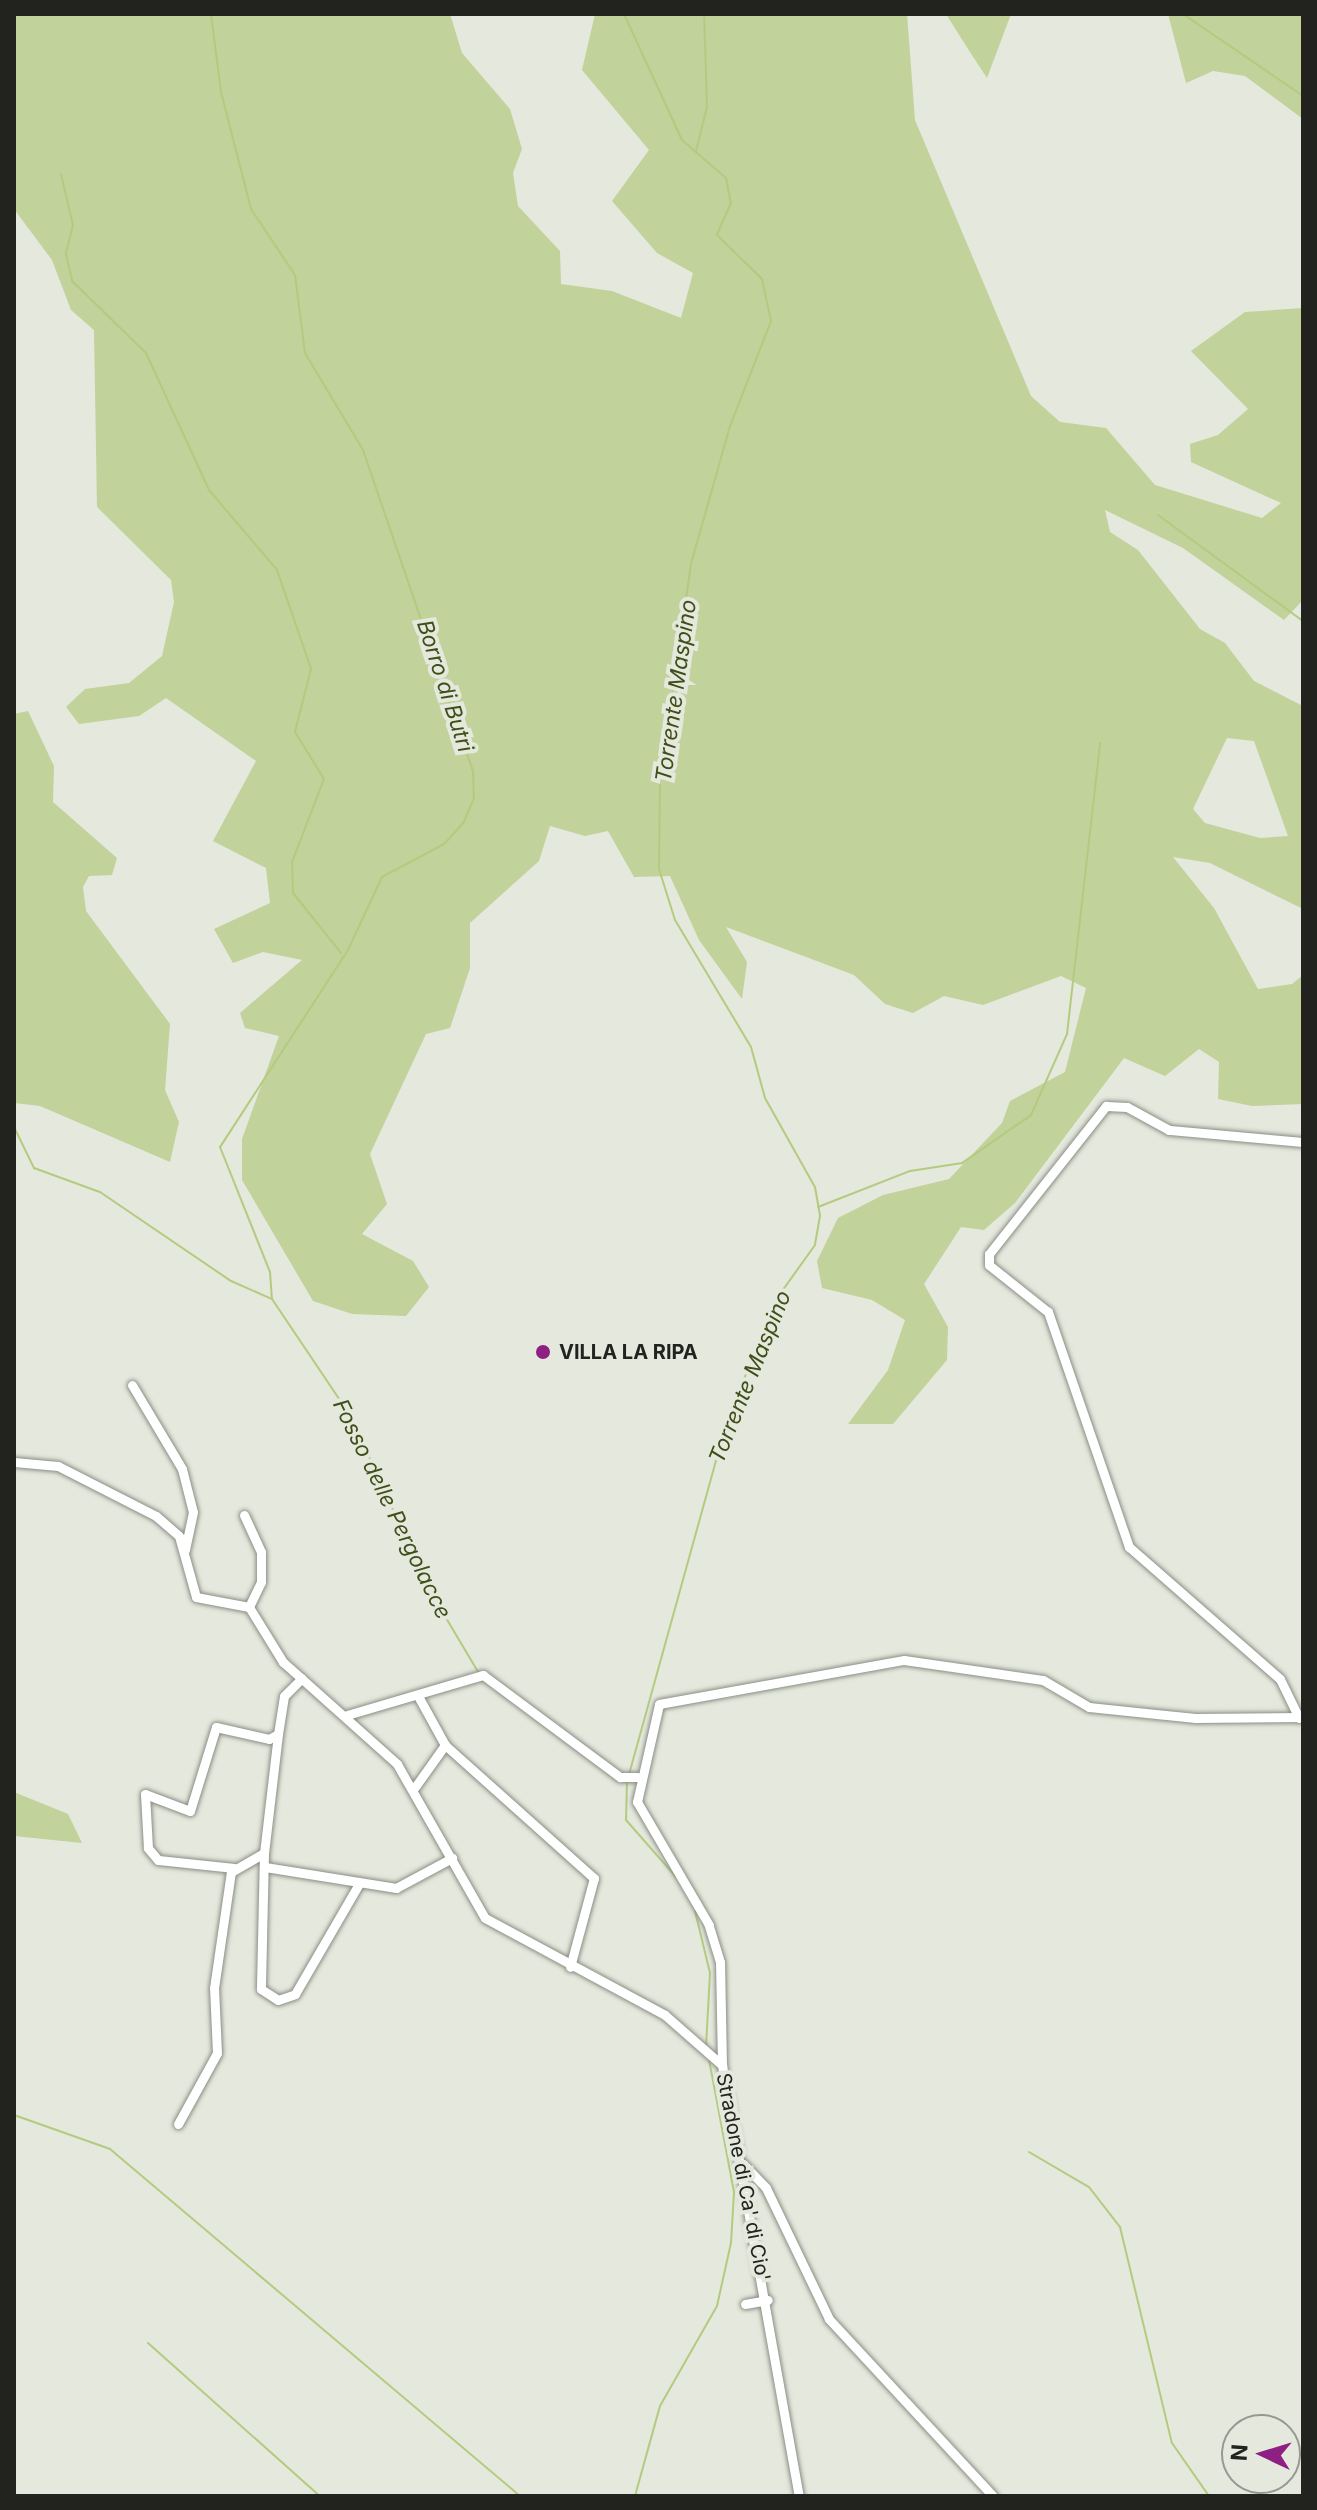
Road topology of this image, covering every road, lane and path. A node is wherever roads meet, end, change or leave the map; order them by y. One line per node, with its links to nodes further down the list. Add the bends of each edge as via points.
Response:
1 (1303, 1142): 10 (street, via 1169,1130 1127,1107 1106,1106 998,1243 989,1265 1048,1312 1129,1547 1280,1679)
2 (132, 1385): 5 (street, via 182,1469 193,1512)
3 (14, 1462): 5 (street, via 58,1466 107,1485 156,1516)
4 (244, 1515): 6 (street, via 261,1552 261,1582)
5 (185, 1550): 6 (street, via 196,1597)
6 (249, 1607): 7 (street, Stradone di Ca' di Cio')
7 (302, 1678): 9 (street, Stradone di Ca' di Cio'); 11 (street, via 284,1696)
8 (418, 1696): 9 (street); 12 (street); 13 (street, via 483,1675 620,1777)
9 (347, 1715): 14 (street, Stradone di Ca' di Cio')
10 (1301, 1718): 13 (street, via 1089,1707 1043,1680 904,1660 659,1704)
11 (278, 1734): 15 (street); 18 (street, via 269,1739 216,1727 190,1811 145,1794 148,1848 158,1860)
12 (445, 1745): 14 (street); 20 (street, via 594,1878)
13 (637, 1777): 21 (street, via 646,1824 709,1925 720,1962)
14 (415, 1787): 16 (street, Stradone di Ca' di Cio')
15 (264, 1853): 17 (street); 18 (street)
16 (452, 1858): 19 (street, via 396,1888); 20 (street, Stradone di Ca' di Cio', via 485,1918)
17 (265, 1867): 19 (street); 19 (street, via 256,1982 278,2000 295,1994)
18 (234, 1868): 22 (street, via 214,1988 217,2053)
19 (360, 1882)
20 (570, 1967): 21 (street, Stradone di Ca' di Cio', via 665,2015)
21 (722, 2065): 23 (street, Stradone di Ca' di Cio')
22 (178, 2124)
23 (743, 2164): 24 (street, Stradone di Ca' di Cio'); 27 (street, via 766,2188 829,2319)
24 (768, 2300): 25 (street); 26 (street, Stradone di Ca' di Cio')
25 (745, 2304)
26 (799, 2496)
27 (993, 2496)

